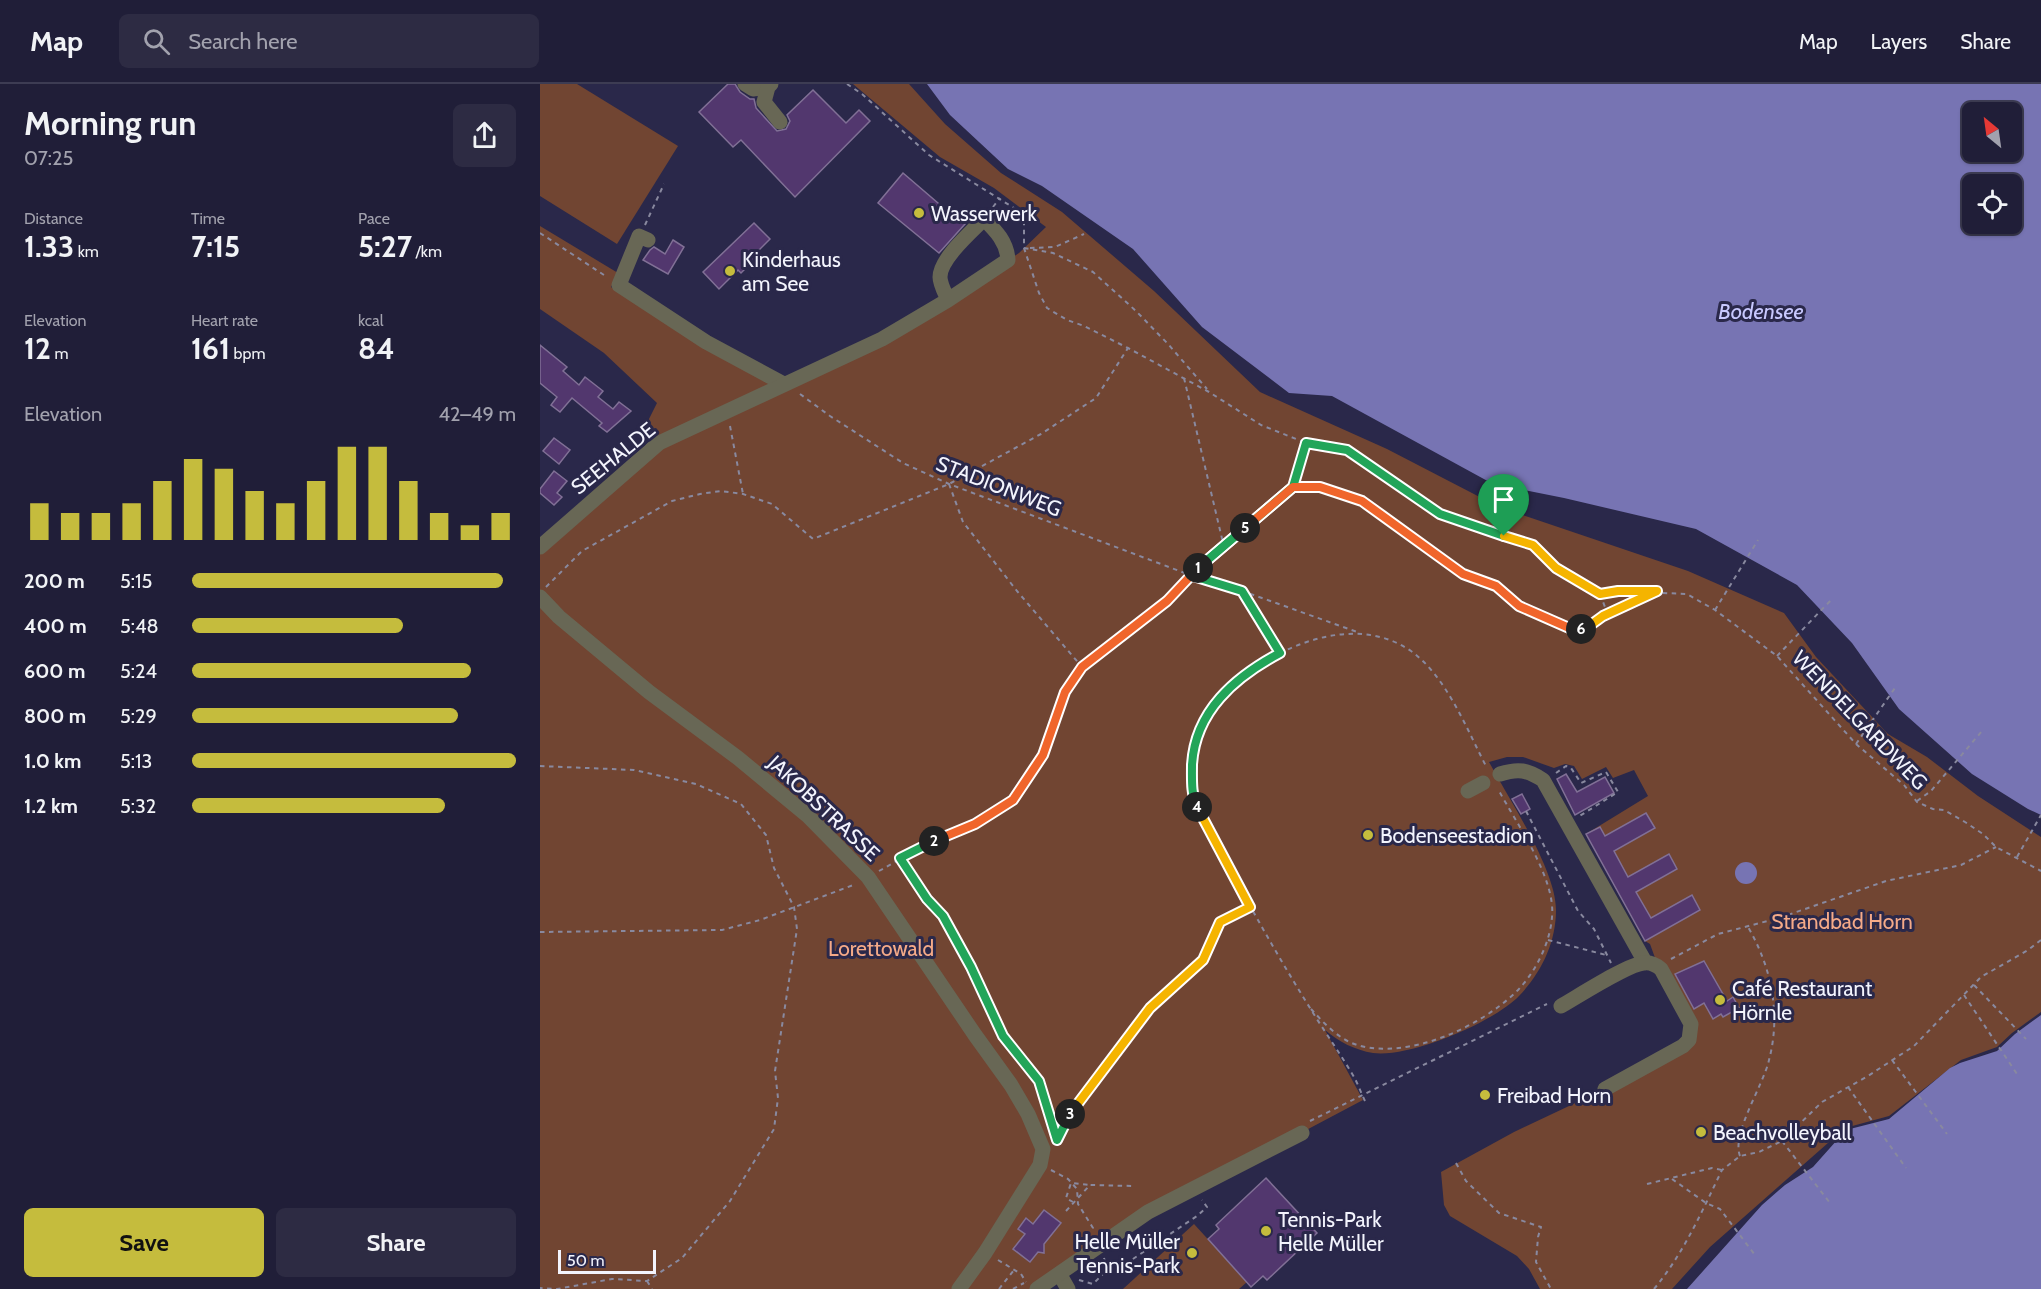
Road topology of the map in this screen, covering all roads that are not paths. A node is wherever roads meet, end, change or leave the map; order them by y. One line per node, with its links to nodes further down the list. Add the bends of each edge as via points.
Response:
1 (745, 84): 2 (street, via 753,89)
2 (769, 86): 3 (street, via 764,102)
3 (780, 122)
4 (644, 238): 6 (street, via 619,285 706,342)
5 (948, 300): 5 (street, SEEHALDE, via 1008,260 1008,249 984,219 942,266 940,277); 6 (street, SEEHALDE, via 882,339)
6 (784, 384): 7 (street, SEEHALDE, via 659,443)
7 (540, 547)
8 (540, 595): 15 (street, JAKOBSTRASSE, via 559,617 649,692 808,816 868,877 1011,1084 1041,1142 1043,1154 1040,1165)
9 (1468, 791): 10 (street, via 1511,771 1529,771 1543,780)
10 (1651, 964): 11 (street, via 1616,975); 12 (street, via 1691,1024 1689,1041)
11 (1558, 1003)
12 (1605, 1089)
13 (1303, 1129): 14 (street, via 1148,1212)
14 (1060, 1275): 16 (street); 17 (street)
15 (959, 1289)
16 (1037, 1289)
17 (1068, 1289)

